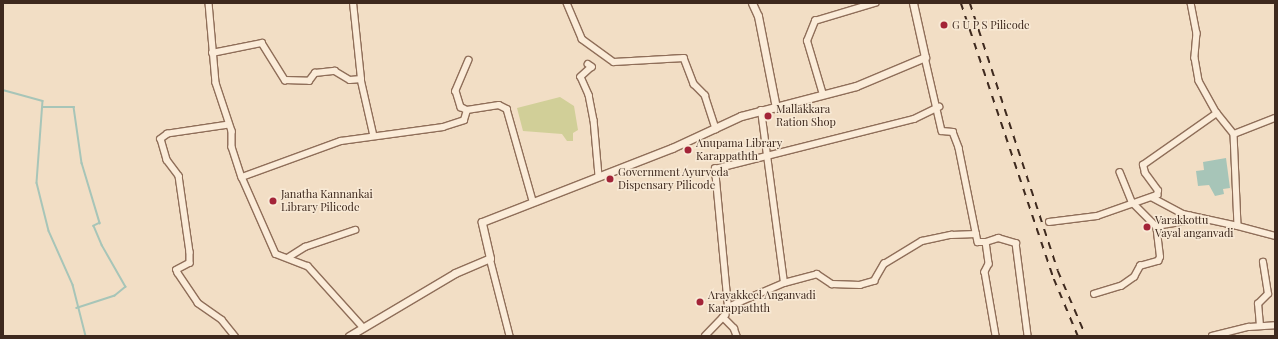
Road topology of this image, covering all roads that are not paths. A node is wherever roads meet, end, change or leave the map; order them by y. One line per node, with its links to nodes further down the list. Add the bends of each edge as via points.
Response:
1 (209, 3): 8 (street)
2 (353, 3): 12 (street)
3 (567, 3): 21 (street, via 582,39 614,62 684,58 694,84 705,95)
4 (752, 3): 15 (street)
5 (875, 3): 13 (street, via 815,21 807,41)
6 (913, 3): 9 (street)
7 (1191, 3): 18 (street, via 1197,33 1195,58 1199,81)
8 (212, 53): 12 (street, via 262,43 285,80 309,81 315,74 335,71 350,80); 20 (street, via 219,97)
9 (925, 57): 13 (street, via 856,86); 14 (street)
10 (470, 60): 16 (street, via 456,91 461,107)
11 (588, 64): 26 (street, via 592,67 580,77 589,95 594,120)
12 (361, 79): 23 (street)
13 (823, 95): 15 (street)
14 (938, 107): 24 (street, via 914,119); 36 (street, via 942,131 953,132 959,148)
15 (776, 108): 17 (street)
16 (467, 110): 23 (street, via 464,120 444,127); 29 (street, via 499,106 507,109)
17 (761, 110): 21 (street, via 741,116); 24 (street)
18 (1217, 113): 22 (street); 28 (street, via 1143,165 1145,173 1158,191)
19 (1275, 118): 22 (street)
20 (229, 125): 27 (street, via 232,147); 49 (street, via 168,134 161,139 167,160 179,176 190,252 190,263 177,270 178,273 198,303 222,320)
21 (716, 129): 26 (street)
22 (1234, 134): 34 (street)
23 (374, 136): 27 (street, via 341,141 302,153 282,165)
24 (767, 155): 42 (street); 44 (street, via 715,168)
25 (1120, 172): 30 (street)
26 (599, 176): 29 (street)
27 (242, 177): 39 (street, via 276,254)
28 (1153, 198): 30 (street); 31 (street)
29 (533, 201): 40 (street, via 482,222)
30 (1132, 202): 32 (street, via 1097,216); 33 (street)
31 (1190, 216): 33 (street, via 1182,222); 34 (street)
32 (1049, 222)
33 (1156, 226): 43 (street, via 1160,257 1158,261 1140,266 1134,276 1121,286)
34 (1238, 226): 37 (street)
35 (355, 230): 39 (street, via 305,247)
36 (976, 234): 38 (street, via 978,242); 42 (street, via 951,235 922,241 884,264 874,281 860,285 832,284 817,274)
37 (1275, 236)
38 (986, 242): 54 (street, via 989,264 985,272); 55 (street, via 998,238 1016,243)
39 (289, 257): 48 (street, via 308,266)
40 (490, 258): 48 (street, via 455,273); 51 (street)
41 (1263, 262): 47 (street, via 1268,294 1258,304)
42 (784, 283): 44 (street)
43 (1094, 294)
44 (728, 307): 45 (street)
45 (723, 317): 52 (street); 53 (street, via 734,328)
46 (1275, 325): 47 (street)
47 (1260, 326): 56 (street)
48 (364, 327): 50 (street)
49 (235, 336)
50 (348, 336)
51 (510, 336)
52 (705, 336)
53 (737, 336)
54 (996, 336)
55 (1028, 336)
56 (1212, 336)

